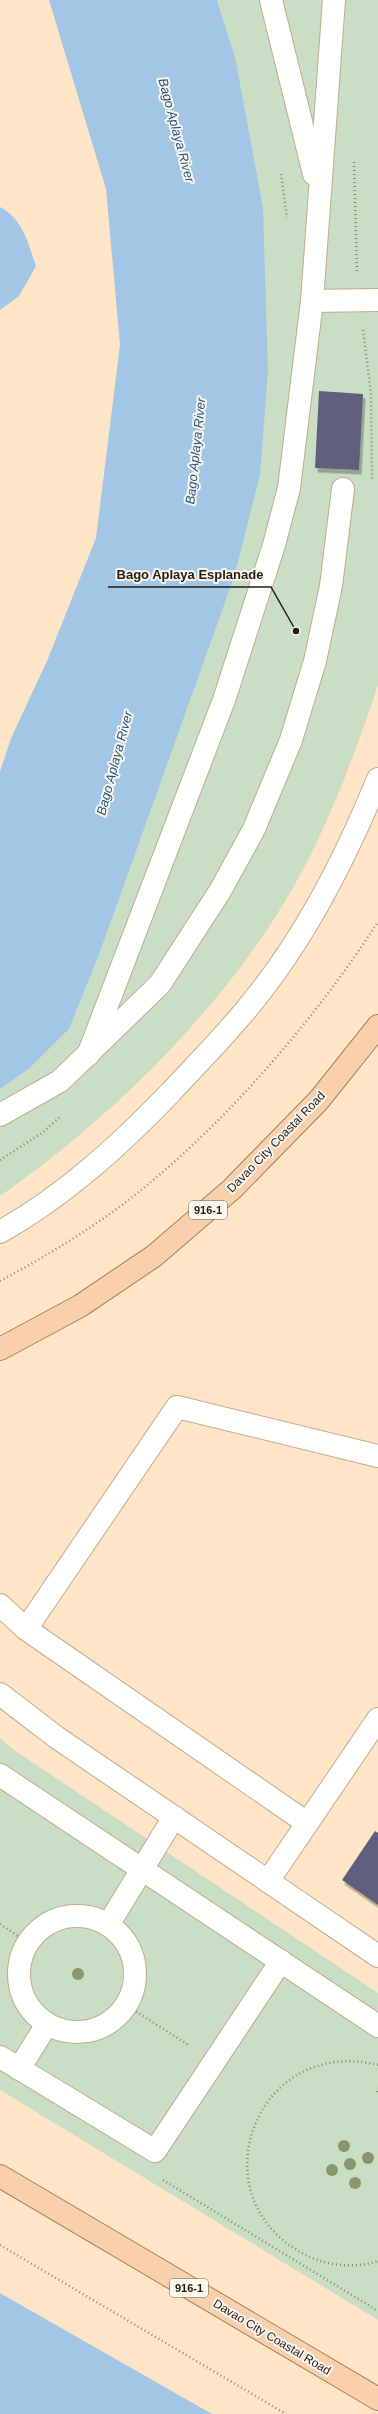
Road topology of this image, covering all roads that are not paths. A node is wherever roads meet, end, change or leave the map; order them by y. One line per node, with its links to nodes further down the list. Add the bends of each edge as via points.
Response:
1 (271, 0): 3 (street)
2 (334, 0): 3 (street)
3 (319, 198): 4 (street)
4 (312, 301): 5 (street); 9 (street, via 289,488 274,545 224,700)
5 (368, 301)
6 (343, 488): 9 (street, via 331,586 315,661 291,740 254,829 220,891 160,984)
7 (378, 779): 11 (street, via 356,834 320,903 282,962 240,1017 148,1116 99,1161 52,1198)
8 (378, 1026): 12 (main road, Davao City Coastal Road / 916-1, via 319,1100 232,1189 160,1251 80,1306)
9 (88, 1055): 10 (street, via 60,1081)
10 (0, 1115)
11 (0, 1232)
12 (0, 1349)
13 (378, 1456): 15 (street, via 177,1407)
14 (0, 1605): 15 (street)
15 (26, 1628): 20 (street)
16 (0, 1694): 19 (street)
17 (378, 1719): 20 (street)
18 (0, 1775): 21 (street)
19 (174, 1817): 21 (street); 22 (street)
20 (307, 1823): 22 (street)
21 (142, 1868): 23 (street); 25 (street)
22 (268, 1881): 24 (street)
23 (108, 1925): 26 (street, via 127,1943 132,1955 135,1981 126,2005 118,2016 96,2029 71,2032); 26 (street, via 79,1915 64,1917 50,1922 27,1942 22,1954 19,1981 28,2006)
24 (378, 1956)
25 (281, 1961): 27 (street); 29 (street, via 155,2151)
26 (47, 2024): 29 (street)
27 (378, 2026)
28 (0, 2057): 29 (street)
29 (19, 2069)
30 (0, 2176): 31 (main road, Davao City Coastal Road / 916-1)
31 (378, 2399)

